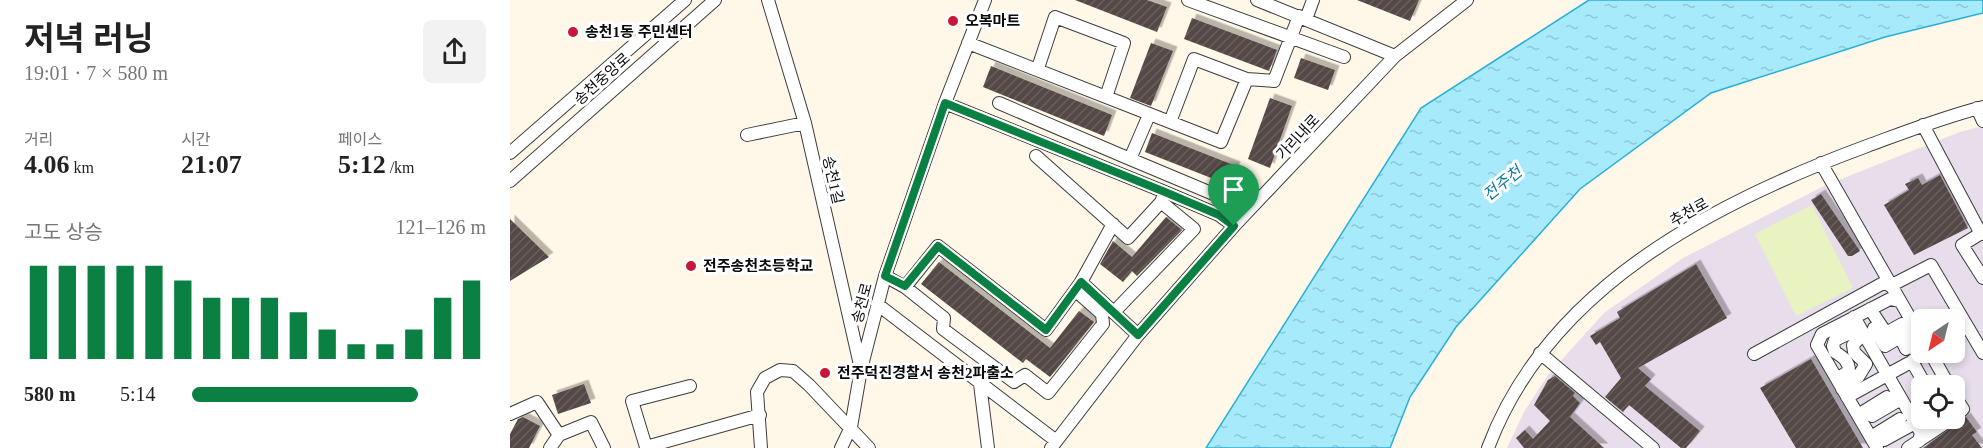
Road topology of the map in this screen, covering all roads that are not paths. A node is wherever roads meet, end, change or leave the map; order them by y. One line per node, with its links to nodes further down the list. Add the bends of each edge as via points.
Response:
1 (685, 0): 26 (street, 송천중앙로)
2 (715, 0): 30 (street, 송천중앙로)
3 (768, 0): 23 (street, 송천1길)
4 (985, 0): 11 (street, 송천로)
5 (1188, 0): 10 (street)
6 (1257, 0): 9 (street)
7 (1313, 0): 9 (street)
8 (1467, 0): 12 (street, 가리내로)
9 (1303, 17): 10 (street); 12 (street)
10 (1290, 39): 13 (street); 15 (street, via 1274,81)
11 (968, 43): 14 (street); 17 (street, 송천로)
12 (1395, 56): 34 (street, 가리내로)
13 (1344, 57)
14 (1038, 68): 16 (street); 16 (street, via 1055,17 1124,43)
15 (1247, 79): 22 (street, via 1221,142); 22 (street, via 1194,59)
16 (1106, 97): 20 (street)
17 (945, 103): 31 (street); 36 (street, 송천로)
18 (999, 103): 28 (street)
19 (1980, 108): 21 (street); 24 (street, 추천로)
20 (1149, 115): 22 (street); 28 (street)
21 (1983, 121)
22 (1170, 122)
23 (805, 123): 25 (street); 52 (street, 송천1길)
24 (1923, 125): 29 (street, 추천로); 35 (street)
25 (747, 135)
26 (510, 153)
27 (1036, 156): 33 (street)
28 (1130, 159): 32 (street)
29 (1821, 163): 38 (street); 48 (street, 추천로, via 1709,218 1648,254 1620,273 1576,313)
30 (510, 181)
31 (1163, 197): 33 (street, via 1128,238); 34 (street, via 1219,215); 43 (street, via 1194,229)
32 (1223, 198)
33 (1113, 225): 40 (street)
34 (1234, 226): 46 (street, 가리내로)
35 (1982, 233): 37 (street, via 1962,245)
36 (885, 276): 39 (street); 42 (street, 송천로)
37 (1983, 278)
38 (1888, 284): 41 (street); 49 (street, via 1931,265); 50 (street)
39 (905, 286): 40 (street, via 938,246 1046,330); 40 (street, via 944,318 943,328 1014,382 1025,375 1048,393 1103,324 1102,314)
40 (1078, 287): 43 (street)
41 (1899, 300): 44 (street, via 1890,299); 45 (street)
42 (877, 304): 52 (street, 송천로); 54 (street)
43 (1114, 312): 46 (street)
44 (1862, 320): 47 (street, via 1886,333 1902,324); 53 (street); 56 (street, via 1853,345 1854,352 1866,364); 56 (street, via 1835,340 1833,346 1849,365); 56 (street, via 1822,334 1817,340)
45 (1911, 320)
46 (1138, 335): 69 (street, 가리내로)
47 (1911, 340)
48 (1540, 353): 76 (street, 추천로, via 1509,403); 77 (street)
49 (1983, 353)
50 (1754, 354)
51 (1911, 362): 53 (street)
52 (861, 369): 64 (street, 송천로)
53 (1888, 375): 56 (street); 57 (street)
54 (980, 384): 69 (street); 75 (street)
55 (690, 386): 59 (street, via 632,400 646,447)
56 (1842, 388): 60 (street)
57 (1901, 399): 61 (street); 62 (street)
58 (510, 414): 67 (street, via 537,402)
59 (760, 415): 64 (street, via 757,392 765,378 780,370 793,371); 72 (street)
60 (1857, 415): 62 (street); 62 (street)
61 (1911, 416)
62 (1885, 423): 63 (street); 68 (street)
63 (1911, 423)
64 (851, 427): 73 (street, 송천로); 74 (street)
65 (1919, 429): 68 (street)
66 (1937, 429): 68 (street)
67 (559, 435): 70 (street); 71 (street, via 591,422)
68 (1919, 441)
69 (1053, 444)
70 (550, 448)
71 (604, 448)
72 (761, 448)
73 (841, 448)
74 (869, 448)
75 (988, 448)
76 (1488, 448)
77 (1653, 448)

